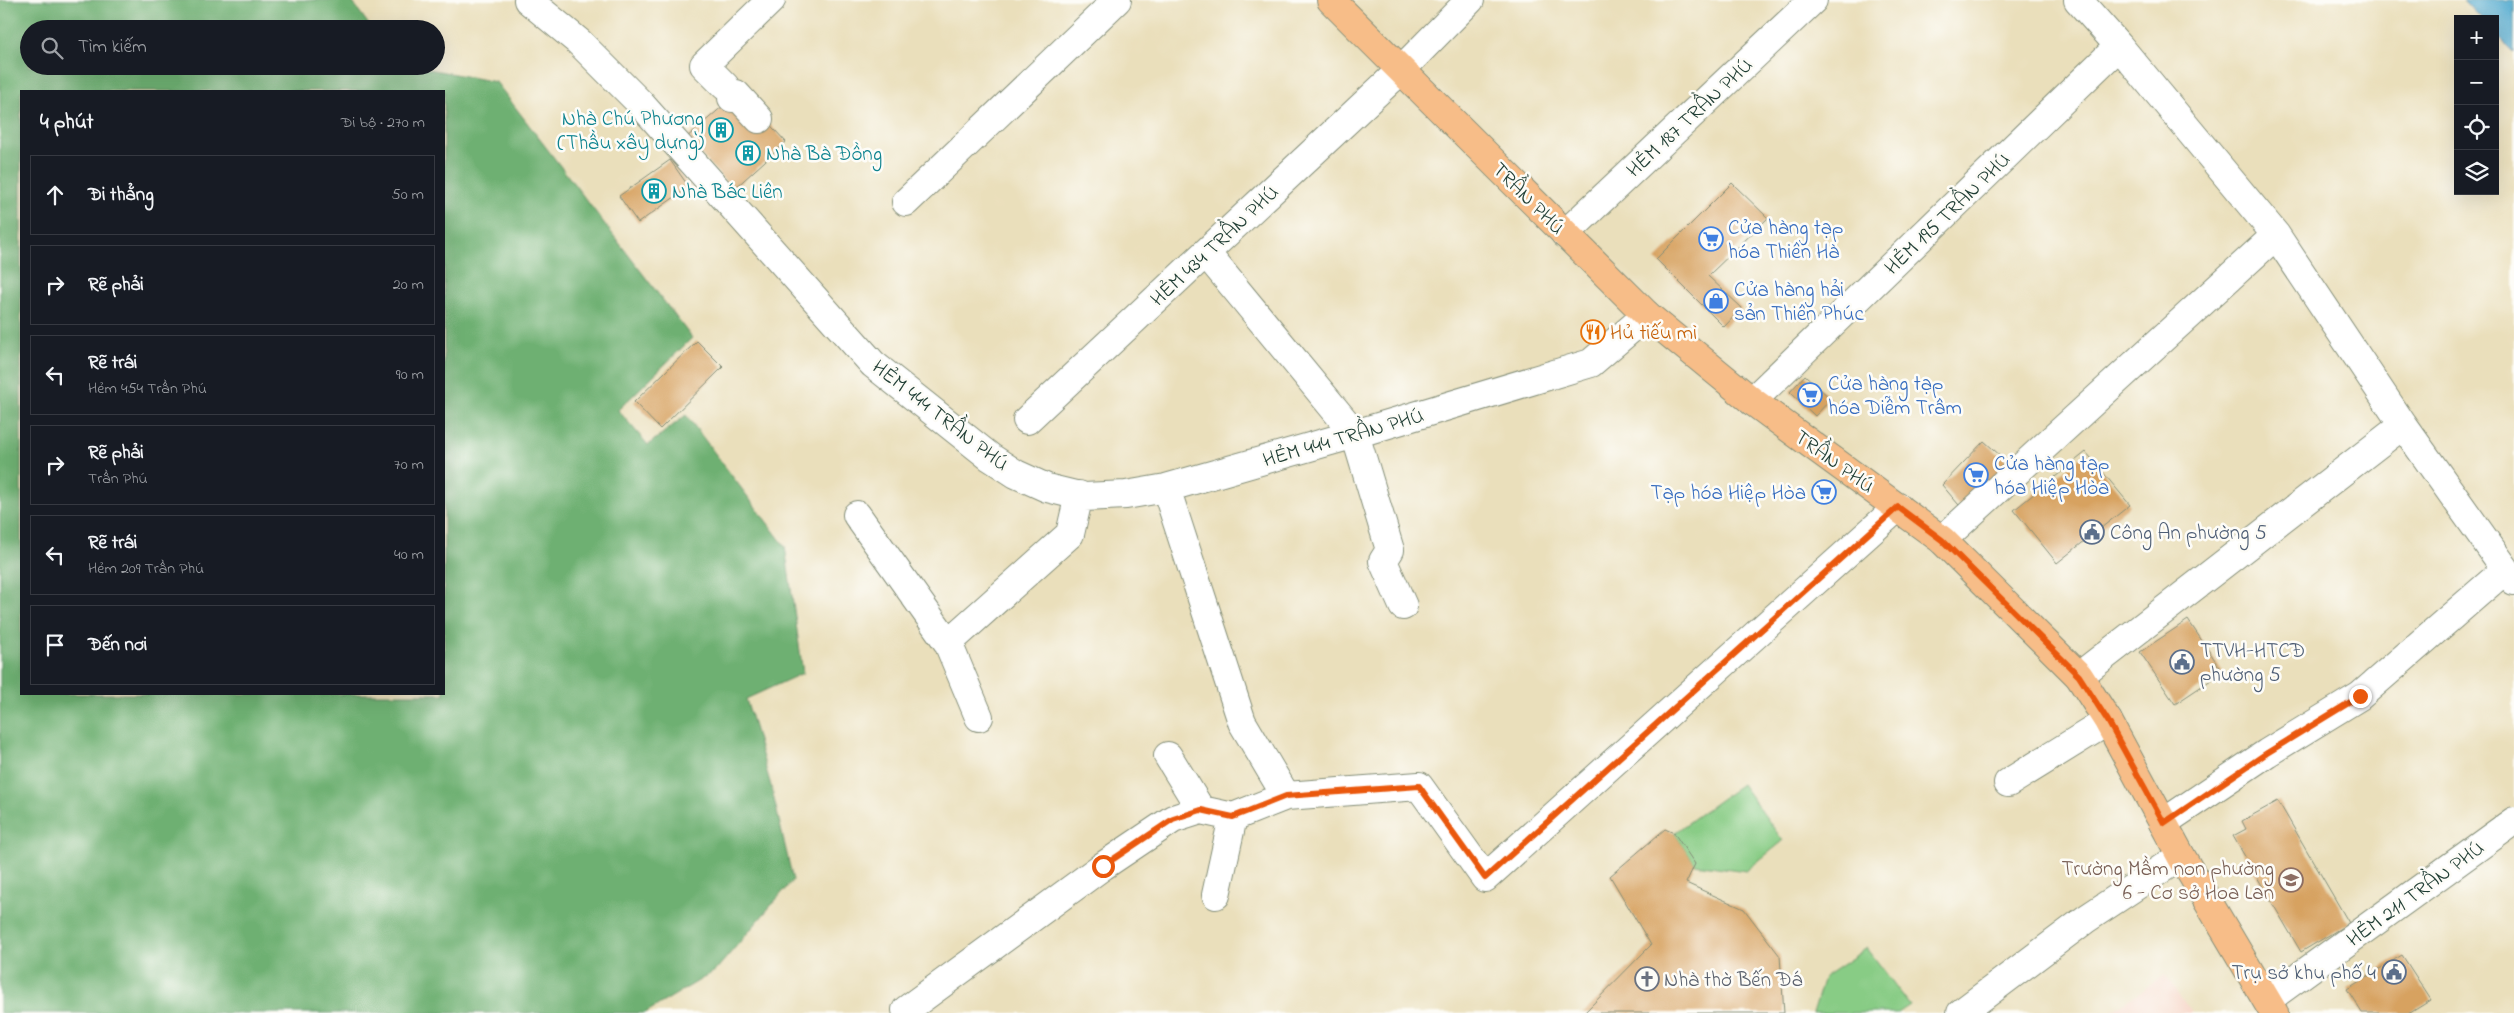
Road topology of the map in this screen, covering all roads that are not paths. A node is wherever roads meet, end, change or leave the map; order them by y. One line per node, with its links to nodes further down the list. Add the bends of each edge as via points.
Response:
1 (528, 0): 21 (street, HẺM 444 TRẦN PHÚ, via 579,42 640,103 873,364 1016,474 1047,488)
2 (771, 0): 10 (street, via 704,65)
3 (1117, 0): 11 (street)
4 (1331, 0): 9 (main road, TRẦN PHÚ)
5 (1470, 0): 9 (street, HẺM 434 TRẦN PHÚ)
6 (1813, 0): 12 (street, HẺM 187 TRẦN PHÚ)
7 (2078, 0): 8 (street)
8 (2120, 46): 13 (street); 16 (street, HẺM 195 TRẦN PHÚ)
9 (1402, 68): 12 (main road, TRẦN PHÚ); 14 (street, HẺM 434 TRẦN PHÚ)
10 (758, 119)
11 (906, 202)
12 (1565, 234): 15 (main road, TRẦN PHÚ)
13 (2276, 235): 18 (street); 24 (street)
14 (1206, 253): 17 (street, HẺM 434 TRẦN PHÚ); 19 (street)
15 (1646, 315): 16 (main road, TRẦN PHÚ); 19 (street, HẺM 444 TRẦN PHÚ, via 1591,363)
16 (1752, 401): 22 (main road, TRẦN PHÚ)
17 (1027, 420)
18 (2403, 425): 25 (street); 28 (street)
19 (1355, 434): 20 (street, HẺM 444 TRẦN PHÚ); 26 (street, via 1390,550 1383,561)
20 (1166, 488): 21 (street, HẺM 444 TRẦN PHÚ, via 1126,495); 33 (street, via 1242,722)
21 (1078, 495): 27 (street, via 1070,534)
22 (1898, 507): 24 (main road, TRẦN PHÚ); 33 (street, via 1485,878 1419,786)
23 (857, 515): 27 (street)
24 (1942, 540): 28 (main road, TRẦN PHÚ)
25 (2509, 576): 37 (street, via 2360,696 2267,753)
26 (1403, 606)
27 (948, 643): 29 (street)
28 (2079, 676): 30 (main road, TRẦN PHÚ)
29 (979, 717)
30 (2108, 721): 32 (street); 37 (main road, TRẦN PHÚ)
31 (1168, 756): 34 (street)
32 (2008, 782)
33 (1286, 796): 35 (street)
34 (1201, 810): 35 (street); 41 (street, via 1173,819 1103,866 906,1010)
35 (1233, 817): 39 (street)
36 (2514, 821): 40 (street, HẺM 211 TRẦN PHÚ)
37 (2164, 823): 38 (main road, TRẦN PHÚ)
38 (2180, 856): 40 (main road, TRẦN PHÚ); 42 (street, via 2086,919)
39 (1216, 895)
40 (2271, 1006)
41 (907, 1013)
42 (1961, 1013)

